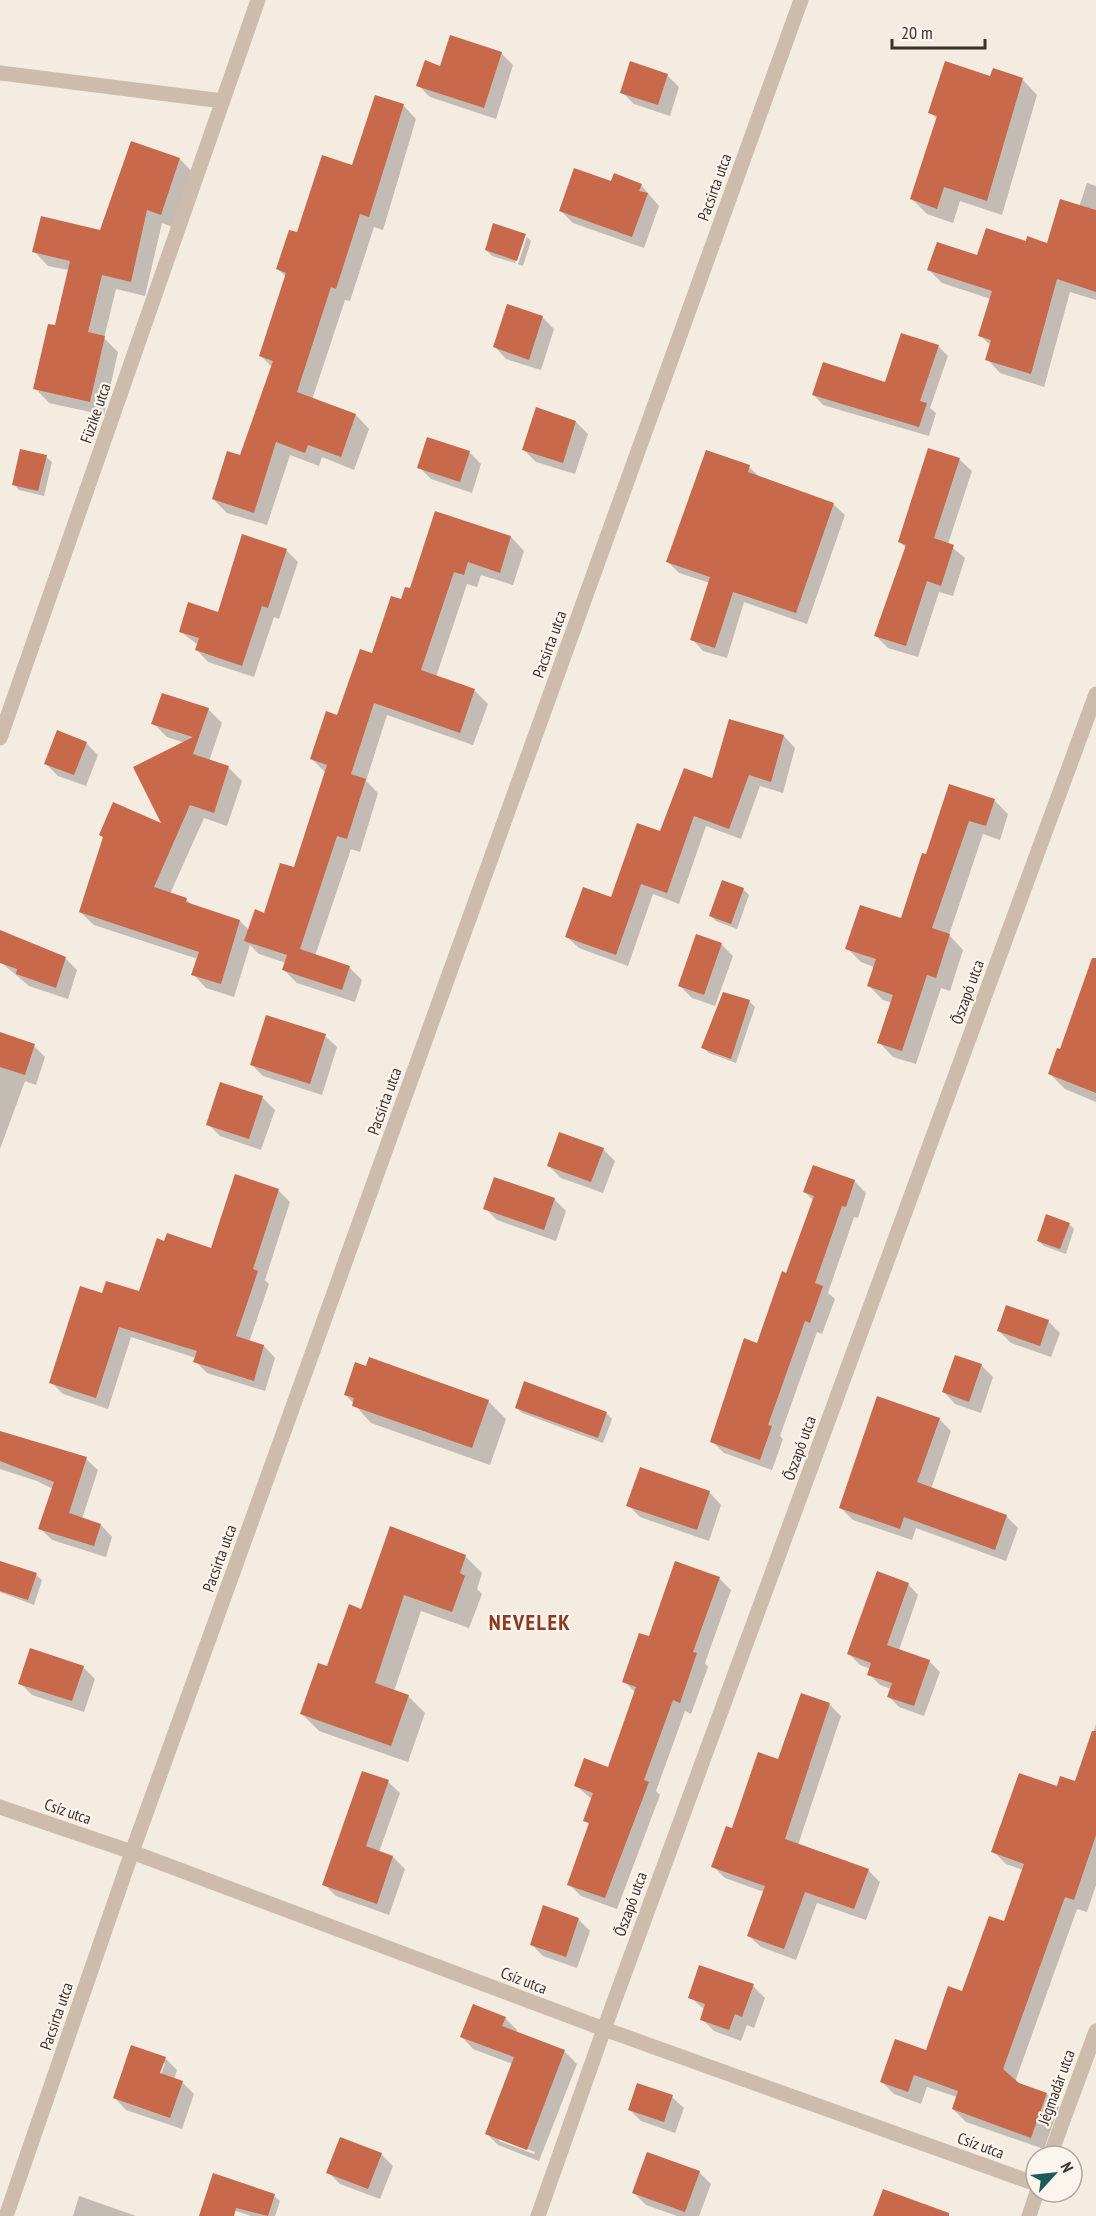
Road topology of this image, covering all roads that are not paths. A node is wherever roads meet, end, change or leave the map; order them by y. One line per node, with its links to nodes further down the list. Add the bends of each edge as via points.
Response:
1 (258, 0): 4 (street, Füzike utca)
2 (801, 0): 8 (street, Pacsirta utca)
3 (0, 72): 4 (street)
4 (224, 101): 6 (street, Füzike utca)
5 (1096, 694): 9 (street, Őszapó utca)
6 (0, 738)
7 (0, 1807): 8 (street, Csíz utca)
8 (132, 1852): 9 (street, Csíz utca); 13 (street, Pacsirta utca)
9 (604, 2029): 12 (street, Csíz utca); 14 (street, Őszapó utca)
10 (1096, 2031): 11 (street, Jégmadár utca)
11 (1054, 2144)
12 (1024, 2180)
13 (6, 2216)
14 (538, 2216)

